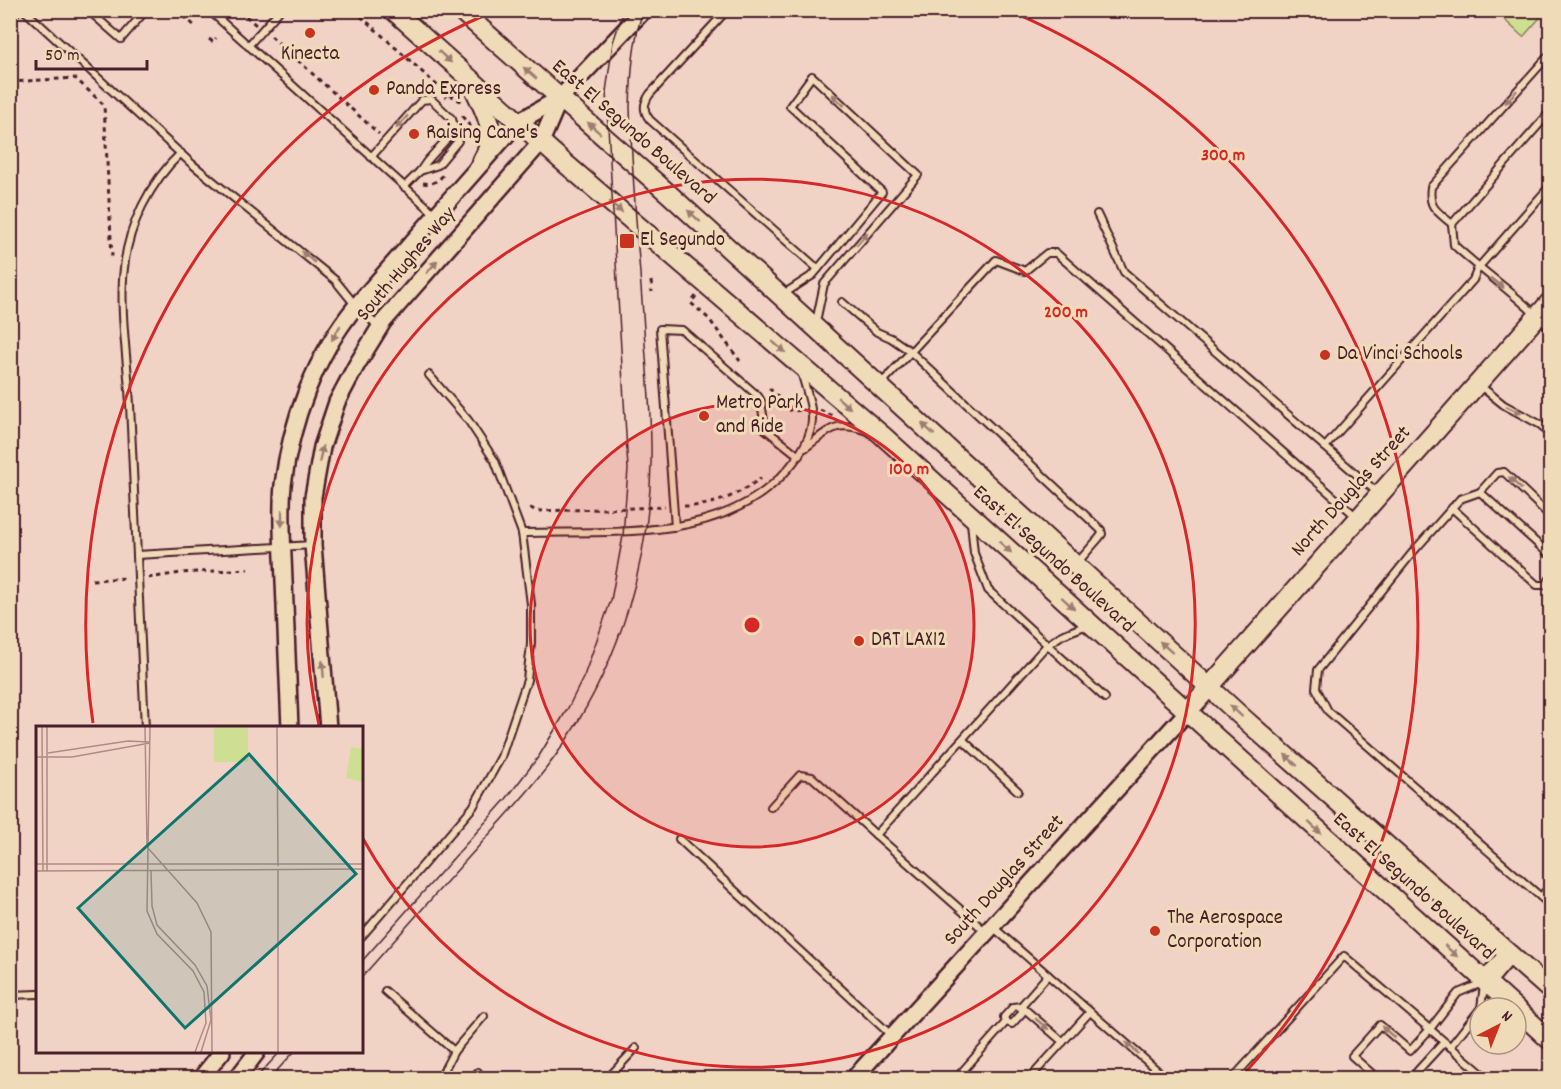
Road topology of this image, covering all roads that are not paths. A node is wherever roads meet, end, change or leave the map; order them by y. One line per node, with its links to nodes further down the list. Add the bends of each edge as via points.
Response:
1 (18, 10): 11 (lane)
2 (24, 10): 20 (lane)
3 (88, 10): 4 (lane, via 121,39)
4 (146, 10)
5 (208, 10): 12 (lane)
6 (280, 10): 12 (lane)
7 (393, 10): 14 (main road, East El Segundo Boulevard, one-way to 14)
8 (460, 10): 15 (main road, East El Segundo Boulevard, one-way to 8)
9 (644, 10): 15 (street)
10 (728, 10): 29 (lane, via 650,94 645,113)
11 (10, 19)
12 (248, 46): 21 (lane)
13 (1551, 54): 28 (lane, one-way to 28, via 1431,187 1429,200 1433,208)
14 (469, 78): 17 (main road, East El Segundo Boulevard); 22 (main road, via 489,117 490,142)
15 (560, 98): 17 (street, South Hughes Way); 19 (street, South Hughes Way); 31 (main road, East El Segundo Boulevard, one-way to 15)
16 (1551, 112): 28 (lane)
17 (518, 122): 19 (main road, East El Segundo Boulevard); 22 (street, South Hughes Way)
18 (455, 130): 21 (lane, one-way to 21, via 452,119 426,98); 23 (lane); 23 (lane, via 458,141 452,150 438,165)
19 (541, 142): 37 (street, South Hughes Way, one-way to 19); 40 (main road, East El Segundo Boulevard, one-way to 40)
20 (181, 153): 34 (lane, one-way to 20, via 335,280); 61 (lane, via 166,167 147,196 133,228 124,268)
21 (371, 157): 25 (lane)
22 (482, 161): 27 (street, South Hughes Way)
23 (420, 171): 25 (lane)
24 (1551, 186): 30 (lane)
25 (404, 187): 27 (lane)
26 (1097, 214): 48 (lane, via 1125,272)
27 (435, 215): 34 (street, South Hughes Way)
28 (1452, 224): 30 (lane, via 1454,245)
29 (818, 268): 31 (lane); 36 (lane, one-way to 29, via 824,284 918,175 812,76 790,106 882,192)
30 (1478, 268): 35 (lane, one-way to 35); 48 (lane, via 1473,280)
31 (782, 296): 36 (main road, East El Segundo Boulevard)
32 (842, 302): 39 (lane, via 877,332)
33 (1551, 302): 35 (main road, North Douglas Street)
34 (356, 306): 37 (lane); 60 (street, South Hughes Way, one-way to 60, via 338,328 301,404 283,488)
35 (1538, 316): 38 (lane); 42 (main road, North Douglas Street)
36 (815, 326): 43 (main road, East El Segundo Boulevard)
37 (380, 327): 59 (street, South Hughes Way, one-way to 37, via 313,497 322,447 338,402)
38 (1551, 329)
39 (910, 351): 43 (lane); 56 (lane, via 996,260 1025,272 1047,253 1056,253); 63 (lane, via 1101,530 1102,534)
40 (799, 365): 46 (main road, East El Segundo Boulevard, one-way to 46); 49 (lane, via 813,420)
41 (429, 375): 58 (lane, via 468,420 495,461)
42 (1478, 384): 44 (lane, one-way to 44, via 1504,405); 52 (main road, North Douglas Street)
43 (880, 385): 63 (main road, East El Segundo Boulevard, one-way to 43)
44 (1541, 424): 45 (lane); 47 (lane)
45 (1551, 431)
46 (882, 435): 49 (lane, via 856,427 834,427); 54 (main road, East El Segundo Boulevard)
47 (1551, 436)
48 (1326, 447): 52 (lane)
49 (804, 448): 50 (lane)
50 (799, 456): 57 (lane, via 780,478 742,507); 57 (lane, via 765,429 758,396 682,330 660,329)
51 (1480, 492): 53 (lane, via 1460,499); 55 (lane, one-way to 51, via 1504,472 1497,473); 62 (lane)
52 (1380, 494): 56 (main road, North Douglas Street)
53 (1452, 508): 64 (lane, via 1537,585 1545,585); 79 (lane, via 1318,670 1316,688 1328,711)
54 (970, 515): 65 (main road, East El Segundo Boulevard, one-way to 65); 66 (lane, via 974,552 988,590)
55 (1551, 516)
56 (1358, 518): 67 (main road, North Douglas Street)
57 (675, 527): 58 (lane)
58 (522, 533): 82 (lane, via 531,604 531,644 527,680 501,757 473,807)
59 (313, 545): 60 (lane); 72 (street, South Hughes Way, one-way to 59)
60 (282, 547): 61 (lane); 71 (street, South Hughes Way)
61 (137, 555): 70 (lane)
62 (1551, 555)
63 (1075, 565): 67 (main road, East El Segundo Boulevard, one-way to 63)
64 (1551, 579)
65 (1091, 624): 66 (lane); 69 (main road, East El Segundo Boulevard)
66 (1047, 645): 68 (lane); 73 (lane)
67 (1209, 686): 69 (main road, North Douglas Street); 83 (main road, East El Segundo Boulevard, one-way to 67)
68 (1105, 698)
69 (1187, 712): 81 (street, South Douglas Street); 85 (main road, East El Segundo Boulevard, one-way to 85)
70 (145, 726)
71 (290, 726)
72 (328, 726)
73 (963, 740): 74 (lane); 76 (lane)
74 (1018, 791)
75 (771, 807): 76 (lane, via 800,775 812,777)
76 (876, 835): 81 (lane)
77 (679, 839): 99 (lane)
78 (1551, 886): 79 (lane)
79 (1541, 897): 80 (lane)
80 (1551, 905)
81 (989, 930): 84 (lane); 99 (street, South Douglas Street)
82 (363, 935)
83 (1509, 954): 85 (main road); 86 (main road, East El Segundo Boulevard)
84 (1048, 975): 92 (lane); 93 (lane)
85 (1485, 982): 90 (lane); 91 (main road, East El Segundo Boulevard); 98 (lane, via 1458,993)
86 (1551, 990)
87 (385, 991): 105 (lane)
88 (36, 994): 89 (lane)
89 (10, 995)
90 (1482, 996)
91 (1501, 996)
92 (1021, 1006): 96 (lane, via 1013,1007 1004,1017); 96 (lane, via 1022,1013 1012,1024); 101 (lane, one-way to 101)
93 (1090, 1012): 101 (lane); 117 (lane, one-way to 93)
94 (484, 1016): 105 (lane)
95 (1528, 1020): 100 (main road, East El Segundo Boulevard)
96 (1006, 1022): 109 (lane)
97 (1468, 1024): 103 (lane)
98 (1430, 1029): 102 (lane); 118 (lane, via 1344,956); 119 (lane, one-way to 119, via 1410,1051 1380,1025 1352,1056)
99 (892, 1036): 115 (street, South Douglas Street)
100 (1551, 1040)
101 (1063, 1042): 116 (lane)
102 (1444, 1042): 103 (lane); 120 (lane)
103 (1450, 1047): 121 (lane)
104 (636, 1048): 114 (lane)
105 (454, 1051): 112 (lane)
106 (221, 1053): 110 (street)
107 (257, 1053): 111 (street)
108 (478, 1072): 113 (lane)
109 (960, 1074)
110 (201, 1078)
111 (237, 1078)
112 (440, 1078)
113 (472, 1078)
114 (608, 1078)
115 (854, 1078)
116 (1030, 1078)
117 (1166, 1078)
118 (1233, 1078)
119 (1377, 1078)
120 (1412, 1078)
121 (1487, 1078)

